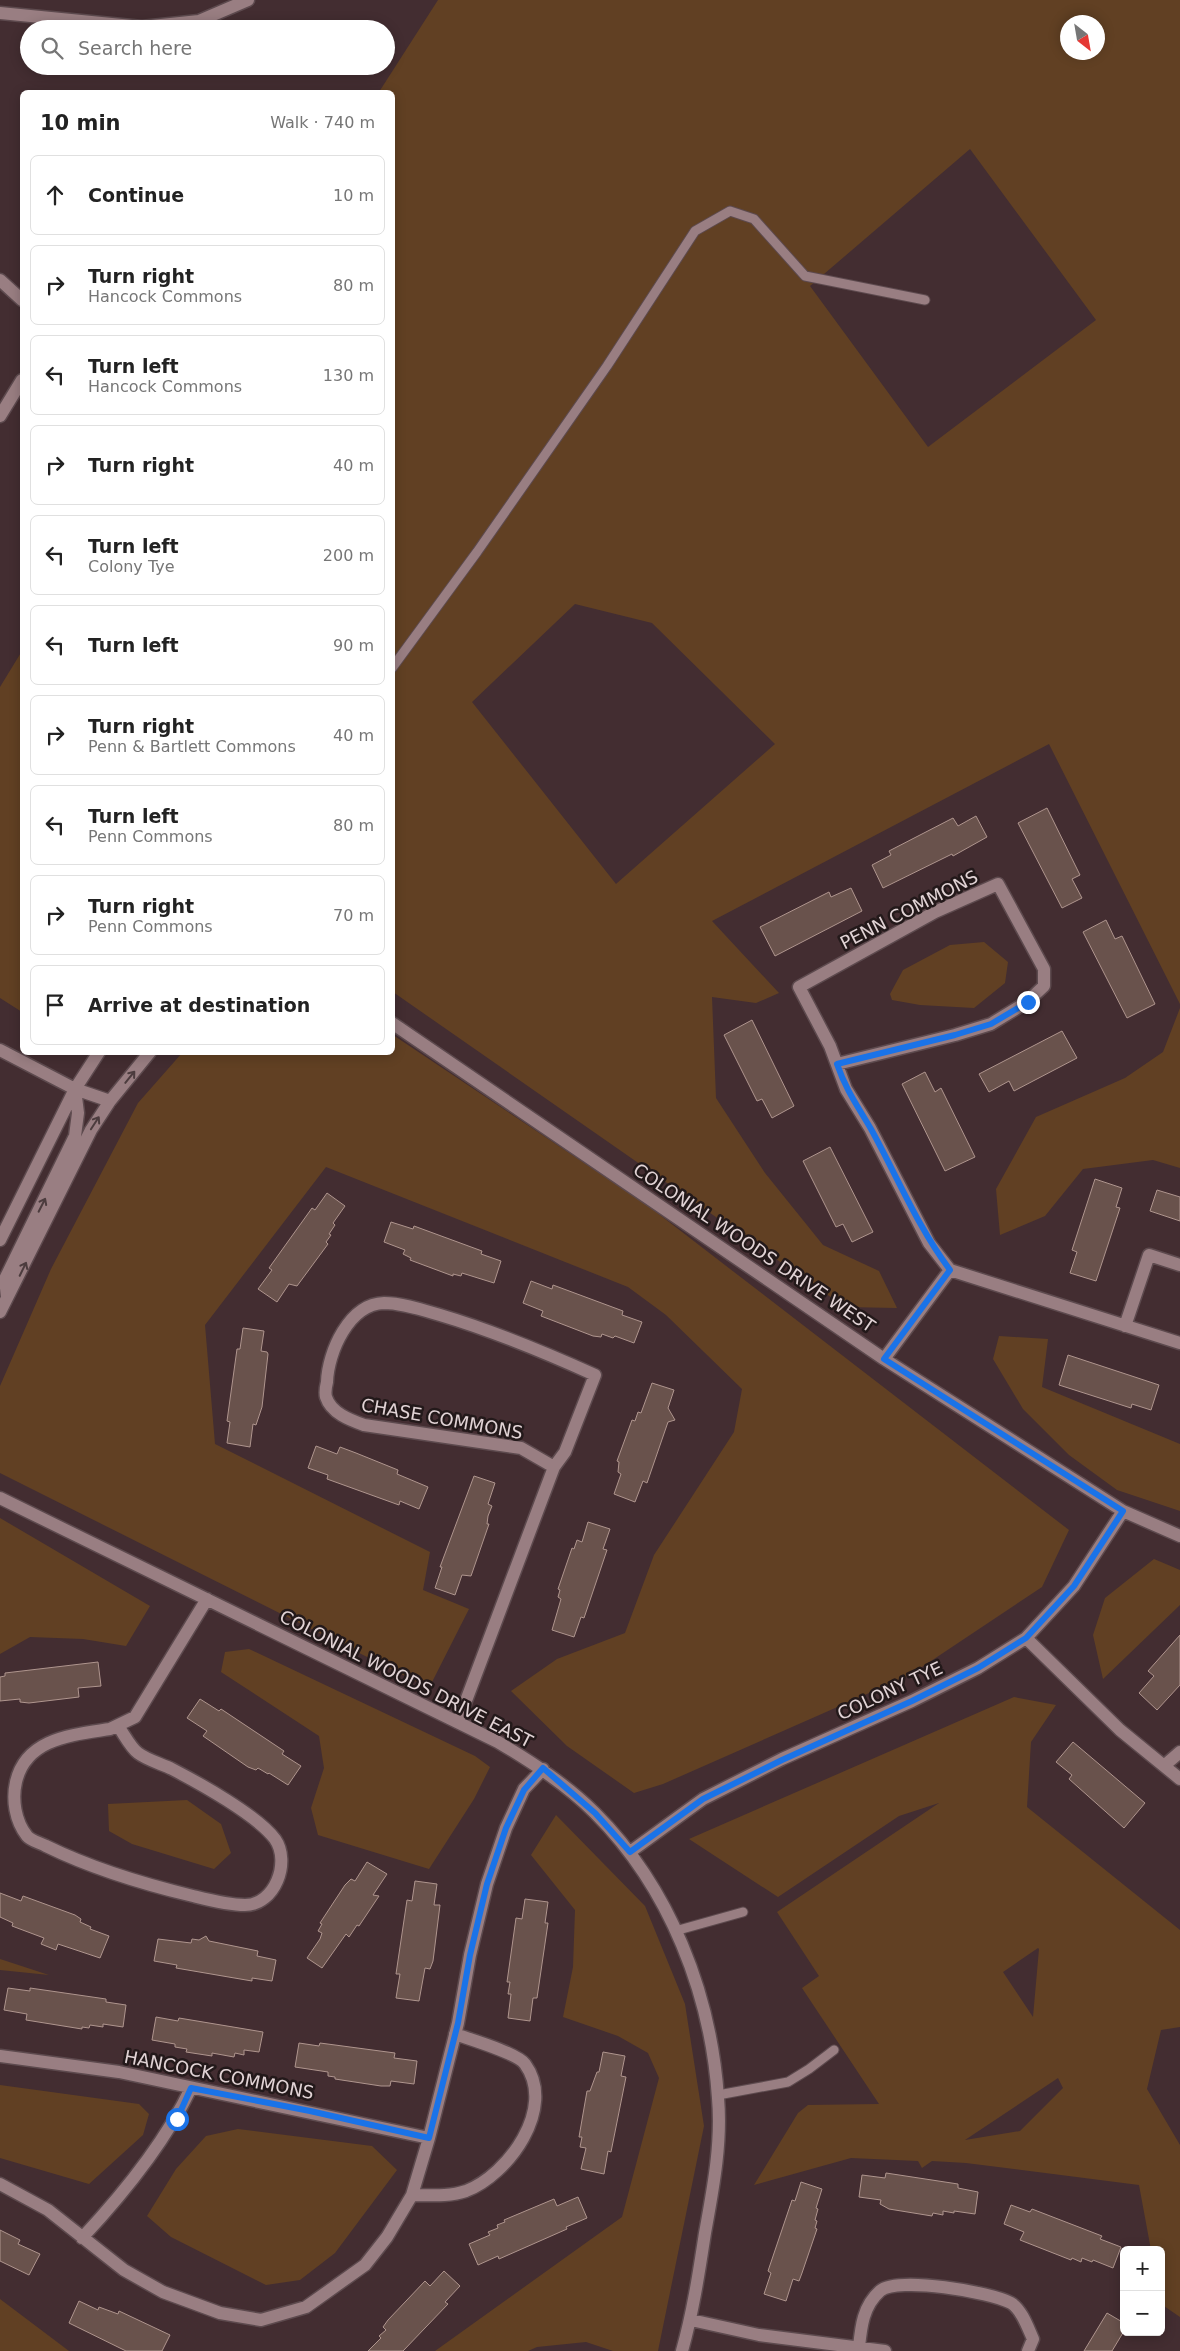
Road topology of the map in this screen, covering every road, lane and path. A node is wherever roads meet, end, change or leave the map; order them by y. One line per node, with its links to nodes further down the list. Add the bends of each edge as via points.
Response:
1 (248, 0): 4 (street)
2 (0, 13): 3 (street)
3 (71, 20)
4 (201, 20)
5 (0, 280): 6 (street)
6 (20, 298)
7 (925, 300): 10 (lane, via 805,276 754,219 730,211 695,232 596,382)
8 (20, 383): 9 (street)
9 (0, 416)
10 (395, 664)
11 (395, 1025): 25 (street, COLONIAL WOODS DRIVE WEST)
12 (0, 1050): 16 (street)
13 (97, 1055): 16 (street)
14 (148, 1055): 17 (street, one-way to 14)
15 (837, 1064): 15 (street, PENN COMMONS, via 799,988 935,912 998,884 1044,969 1044,986 1028,1002 991,1024); 20 (street, PENN COMMONS, via 846,1089 929,1242)
16 (75, 1089): 17 (street); 18 (street); 21 (street, one-way to 16, via 5,1279 75,1136 78,1113)
17 (110, 1101): 21 (street, one-way to 17, via 91,1130)
18 (0, 1240)
19 (1180, 1265): 23 (street, via 1149,1255)
20 (950, 1270): 23 (street); 25 (street)
21 (7, 1297): 22 (street)
22 (0, 1312)
23 (1125, 1326): 24 (street)
24 (1180, 1343)
25 (884, 1359): 28 (street, COLONIAL WOODS DRIVE WEST)
26 (554, 1467): 26 (street, CHASE COMMONS, via 565,1452 595,1375 478,1326 416,1308 384,1303 354,1317 336,1341 327,1372 326,1396 334,1409 349,1420 364,1425 522,1448); 32 (street, CHASE COMMONS)
27 (0, 1498): 30 (street, COLONIAL WOODS DRIVE EAST)
28 (1123, 1511): 29 (street, COLONIAL WOODS DRIVE WEST); 31 (street, COLONY TYE, via 1074,1586)
29 (1180, 1536)
30 (207, 1599): 32 (street, COLONIAL WOODS DRIVE EAST); 33 (street, via 135,1718)
31 (1026, 1638): 35 (street, via 1120,1730); 38 (street, COLONY TYE, via 978,1668 912,1701 703,1799)
32 (458, 1722): 36 (street, COLONIAL WOODS DRIVE EAST)
33 (118, 1726): 33 (street, via 51,1741 32,1751 19,1769 13,1794 18,1821 27,1837 68,1856 165,1889 246,1906 266,1898 276,1884 282,1861 275,1840 212,1790 138,1753)
34 (1180, 1752): 35 (street)
35 (1165, 1765): 37 (street)
36 (543, 1768): 38 (street, COLONIAL WOODS DRIVE EAST, via 595,1813); 41 (street, via 524,1790 496,1856 470,1955)
37 (1180, 1779)
38 (630, 1852): 40 (street, COLONIAL WOODS DRIVE EAST)
39 (743, 1912): 40 (lane)
40 (676, 1931): 45 (street, COLONIAL WOODS DRIVE EAST, via 690,1962 711,2033)
41 (455, 2034): 46 (street); 48 (street, via 524,2063 535,2094 531,2124 521,2146 487,2178 466,2191)
42 (834, 2050): 45 (lane, via 788,2082)
43 (0, 2056): 44 (street, HANCOCK COMMONS, via 119,2072)
44 (191, 2088): 46 (street, HANCOCK COMMONS); 49 (street, via 177,2119 103,2216)
45 (718, 2095): 50 (street, COLONIAL WOODS DRIVE EAST, via 718,2143 713,2184)
46 (429, 2138): 48 (street)
47 (0, 2184): 49 (street, via 48,2210)
48 (412, 2195): 49 (street, via 387,2237 365,2265 306,2307 261,2320 220,2313 162,2292 124,2270)
49 (82, 2238)
50 (690, 2320): 51 (street, via 758,2335); 52 (street, COLONIAL WOODS DRIVE EAST)
51 (859, 2347): 53 (street); 54 (street, via 867,2306 880,2290 892,2286 924,2285 984,2293 1013,2304 1033,2339)
52 (682, 2351)
53 (885, 2351)
54 (1028, 2351)

